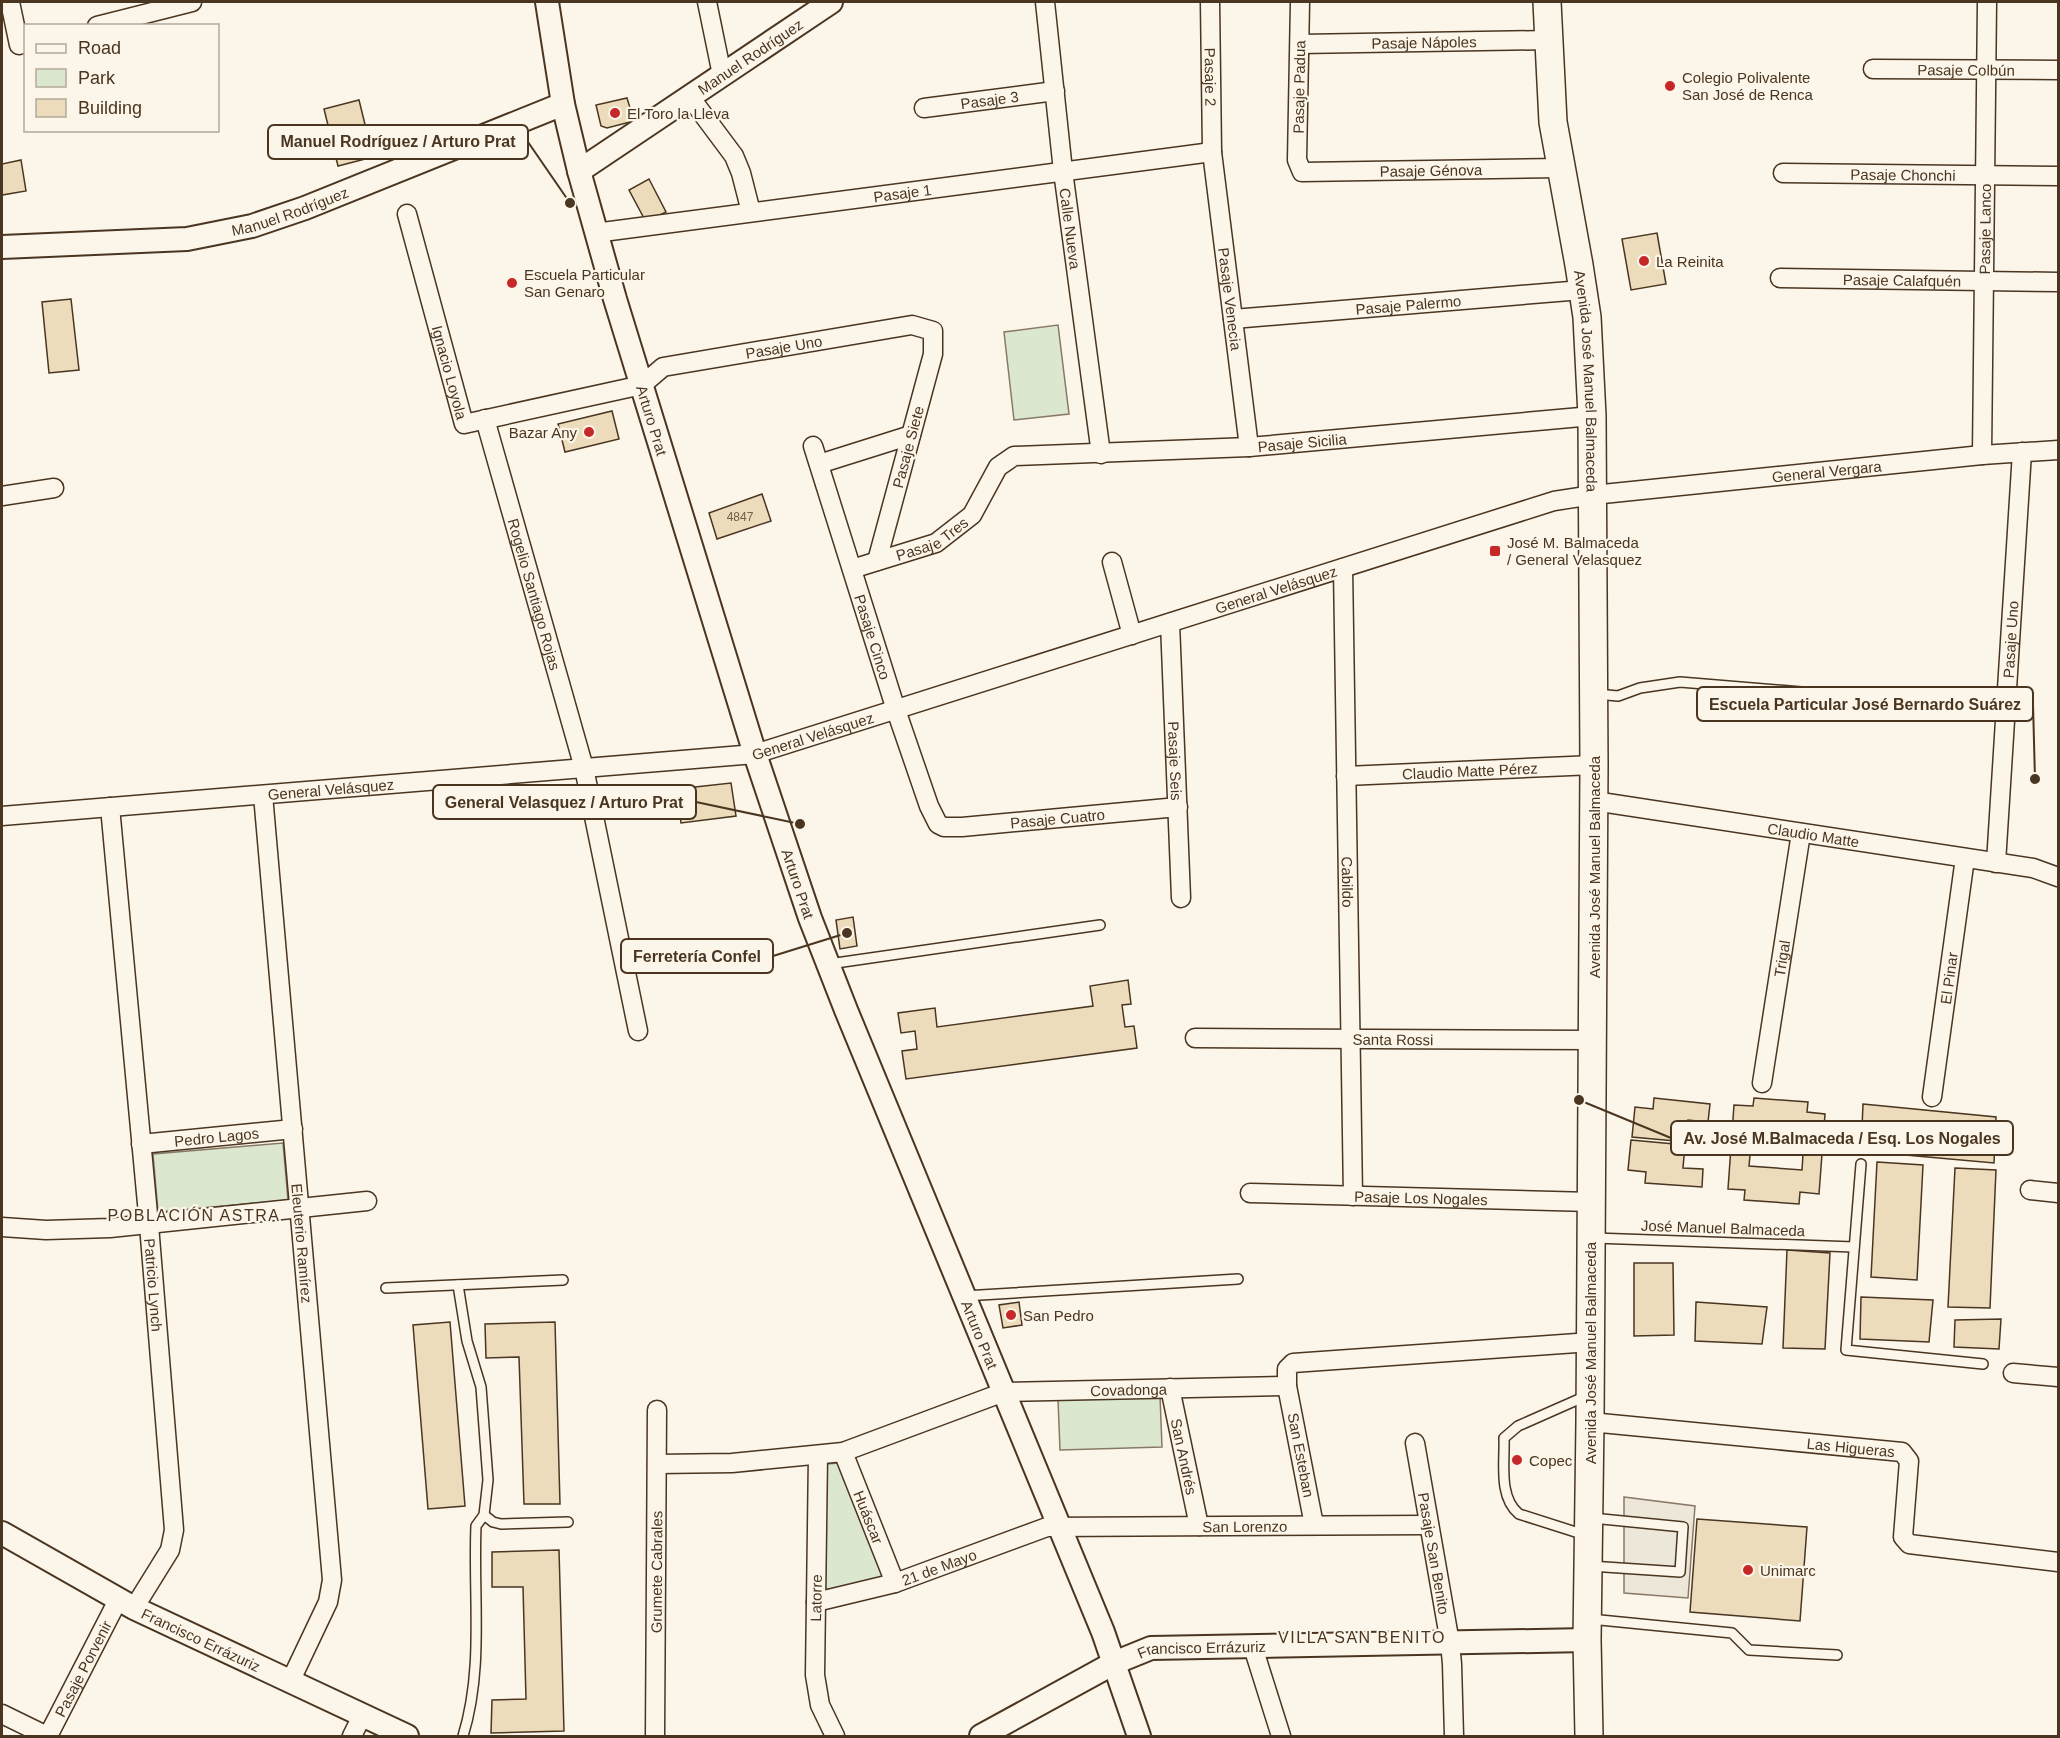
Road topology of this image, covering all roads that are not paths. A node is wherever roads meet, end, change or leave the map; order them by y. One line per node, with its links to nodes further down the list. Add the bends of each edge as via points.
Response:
1 (10, 2): 14 (street)
2 (192, 2): 11 (street)
3 (547, 2): 21 (street, Arturo Prat)
4 (707, 2): 18 (street)
5 (831, 2): 18 (street, Manuel Rodríguez)
6 (1045, 2): 19 (street, Calle Nueva)
7 (1210, 2): 23 (street, Pasaje 2)
8 (1300, 2): 13 (street, Pasaje Padua)
9 (1547, 2): 12 (main road, Avenida José Manuel Balmaceda)
10 (1987, 2): 16 (street, Pasaje Lanco)
11 (104, 24)
12 (1548, 40): 13 (street, Pasaje Nápoles); 24 (main road, Avenida José Manuel Balmaceda, via 1553,122)
13 (1300, 44): 27 (street, Pasaje Padua, via 1297,160)
14 (15, 46)
15 (1873, 69): 16 (street, Pasaje Colbún)
16 (1987, 70): 17 (street, Pasaje Colbún); 29 (street, Pasaje Lanco)
17 (2058, 70)
18 (722, 75): 20 (street, Manuel Rodríguez)
19 (1055, 92): 22 (street, Pasaje 3); 26 (street, Calle Nueva)
20 (690, 97): 25 (street, Manuel Rodríguez); 31 (street, via 734,156)
21 (563, 104): 25 (street, Arturo Prat); 34 (street, Manuel Rodríguez, via 252,226 187,239)
22 (924, 108)
23 (1212, 152): 26 (street, Pasaje 1); 39 (street, Pasaje Venecia)
24 (1561, 168): 27 (street, Pasaje Génova); 38 (main road, Avenida José Manuel Balmaceda)
25 (579, 171): 33 (street, Arturo Prat)
26 (1063, 171): 31 (street, Pasaje 1); 49 (street, Calle Nueva)
27 (1302, 172)
28 (1783, 173): 29 (street, Pasaje Chonchi)
29 (1985, 175): 30 (street, Pasaje Chonchi); 36 (street, Pasaje Lanco)
30 (2058, 176)
31 (751, 212): 33 (street, Pasaje 1)
32 (406, 214): 43 (street, Ignacio Loyola, via 464,424)
33 (596, 233): 41 (street, Arturo Prat)
34 (2, 247)
35 (1780, 278): 36 (street, Pasaje Calafquén)
36 (1984, 281): 37 (street, Pasaje Calafquén); 50 (street, Pasaje Lanco)
37 (2058, 282)
38 (1582, 290): 39 (street, Pasaje Palermo); 42 (main road, Avenida José Manuel Balmaceda)
39 (1233, 319): 46 (street, Pasaje Venecia)
40 (933, 331): 41 (street, Pasaje Uno, via 912,325 663,367); 44 (street, Pasaje Siete, via 933,354)
41 (642, 385): 43 (street, Ignacio Loyola); 65 (street, Arturo Prat)
42 (1592, 416): 46 (street, Pasaje Sicilia); 54 (main road, Avenida José Manuel Balmaceda)
43 (485, 419): 67 (street, Rogelio Santiago Rojas)
44 (911, 435): 52 (street); 56 (street, Pasaje Siete)
45 (813, 446): 52 (street, Pasaje Cinco)
46 (1249, 447): 49 (street, Pasaje Sicilia)
47 (2058, 450): 48 (street, General Vergara)
48 (2022, 452): 50 (street, General Vergara); 77 (street, Pasaje Uno)
49 (1101, 454): 51 (street, Pasaje Sicilia)
50 (1982, 455): 54 (street, General Vergara)
51 (1014, 456): 56 (street, Pasaje Tres, via 998,467 972,515 936,543)
52 (819, 464): 59 (street, Pasaje Cinco)
53 (54, 488): 55 (street)
54 (1593, 495): 58 (street, General Velásquez, via 1554,501); 62 (main road, Avenida José Manuel Balmaceda)
55 (2, 496)
56 (877, 561): 59 (street, Pasaje Tres)
57 (1112, 562): 61 (street)
58 (1343, 568): 60 (street, General Velásquez); 68 (street, Cabildo)
59 (852, 569): 64 (street, Pasaje Cinco)
60 (1170, 623): 61 (street, General Velásquez); 72 (street, Pasaje Seis)
61 (1132, 635): 64 (street, General Velásquez)
62 (1594, 694): 63 (lane, via 1618,696 1680,682); 66 (main road, Avenida José Manuel Balmaceda)
63 (1862, 697)
64 (896, 710): 65 (street, General Velásquez); 74 (street, Pasaje Cinco)
65 (755, 754): 67 (street, General Velásquez); 83 (street, Arturo Prat)
66 (1594, 765): 68 (street, Claudio Matte Pérez); 70 (main road, Avenida José Manuel Balmaceda)
67 (584, 768): 69 (street, General Velásquez); 84 (street, Rogelio Santiago Rojas)
68 (1346, 776): 86 (street, Cabildo)
69 (263, 795): 71 (street, General Velásquez); 90 (street, Eleuterio Ramírez)
70 (1594, 801): 75 (street, Claudio Matte); 87 (main road, Avenida José Manuel Balmaceda)
71 (110, 807): 73 (street, General Velásquez); 91 (street, Patricio Lynch)
72 (1178, 807): 74 (street, Pasaje Cuatro, via 962,827); 81 (street, Pasaje Seis)
73 (2, 816)
74 (938, 824)
75 (1802, 833): 76 (street, Claudio Matte); 88 (street, Trigal)
76 (1965, 858): 77 (street, Claudio Matte); 89 (street, El Pinar)
77 (1996, 863): 79 (street, Claudio Matte)
78 (2058, 864): 79 (street, Claudio Matte)
79 (2033, 868): 80 (street, Claudio Matte)
80 (2058, 877)
81 (1181, 898)
82 (1100, 925): 83 (lane)
83 (828, 964): 108 (street, Arturo Prat)
84 (638, 1031)
85 (1195, 1038): 86 (street, Santa Rossi)
86 (1350, 1039): 87 (street, Santa Rossi); 96 (street, Cabildo)
87 (1593, 1040): 98 (main road, Avenida José Manuel Balmaceda)
88 (1762, 1083)
89 (1932, 1097)
90 (293, 1129): 91 (street, Pedro Lagos); 99 (street, Eleuterio Ramírez)
91 (141, 1144): 100 (street, Patricio Lynch)
92 (1861, 1164): 103 (lane)
93 (2030, 1190): 95 (street)
94 (1250, 1193): 96 (street, Pasaje Los Nogales)
95 (2058, 1194)
96 (1353, 1196): 98 (street, Pasaje Los Nogales)
97 (367, 1202): 99 (street)
98 (1591, 1202): 102 (main road, Avenida José Manuel Balmaceda)
99 (300, 1209): 100 (street); 141 (street, Eleuterio Ramírez, via 332,1580 328,1602)
100 (149, 1225): 101 (street, via 76,1230); 135 (street, Patricio Lynch, via 174,1530 170,1550)
101 (2, 1227)
102 (1591, 1238): 103 (lane, José Manuel Balmaceda); 109 (main road, Avenida José Manuel Balmaceda)
103 (1854, 1247): 110 (lane, via 1846,1350)
104 (1238, 1279): 108 (lane)
105 (563, 1280): 106 (lane)
106 (458, 1285): 107 (lane); 123 (lane, via 467,1341 481,1387 488,1480)
107 (386, 1288)
108 (964, 1296): 115 (street, Arturo Prat)
109 (1591, 1342): 113 (street, via 1298,1362 1287,1369); 116 (main road, Avenida José Manuel Balmaceda)
110 (1983, 1364)
111 (2013, 1373): 112 (street)
112 (2058, 1377)
113 (1287, 1386): 114 (street, Covadonga); 125 (street, San Esteban)
114 (1170, 1388): 115 (street, Covadonga); 128 (street, San Andrés)
115 (1004, 1392): 120 (street, Covadonga); 127 (street, Arturo Prat)
116 (1590, 1394): 118 (main road, Avenida José Manuel Balmaceda); 129 (lane, via 1518,1426 1504,1438 1505,1488 1512,1508 1519,1514)
117 (657, 1410): 122 (street, Grumete Cabrales)
118 (1590, 1422): 129 (main road, Avenida José Manuel Balmaceda); 131 (street, Las Higueras, via 1902,1452 1910,1461 1903,1537 1909,1544)
119 (1415, 1443): 126 (street, Pasaje San Benito)
120 (843, 1452): 121 (street, Covadonga); 133 (street, Huáscar)
121 (818, 1455): 122 (street, Covadonga); 134 (street, Latorre)
122 (657, 1464): 147 (street, Grumete Cabrales)
123 (484, 1515): 124 (lane, via 501,1524); 146 (lane, via 476,1526 478,1638 469,1718)
124 (568, 1522)
125 (1314, 1525): 126 (street, San Lorenzo); 128 (street, San Lorenzo)
126 (1429, 1525): 137 (street, Pasaje San Benito)
127 (1060, 1526): 128 (street, San Lorenzo); 133 (street, 21 de Mayo, via 1033,1531); 140 (street, Arturo Prat)
128 (1198, 1526)
129 (1589, 1527): 132 (main road, Avenida José Manuel Balmaceda); 132 (lane, via 1683,1527 1680,1572)
130 (2, 1533): 135 (street, Francisco Errázuriz)
131 (2058, 1562)
132 (1588, 1565): 136 (main road, Avenida José Manuel Balmaceda)
133 (895, 1583): 134 (street, 21 de Mayo)
134 (816, 1602): 148 (street, Latorre, via 817,1695)
135 (126, 1604): 141 (street, Francisco Errázuriz); 144 (street, Pasaje Porvenir)
136 (1587, 1630): 137 (street, Francisco Errázuriz); 139 (lane, via 1732,1634 1749,1650); 153 (main road, Avenida José Manuel Balmaceda)
137 (1450, 1643): 138 (street, Francisco Errázuriz); 152 (street, Pasaje San Benito)
138 (1253, 1647): 140 (street, Francisco Errázuriz, via 1151,1648); 151 (street)
139 (1837, 1655)
140 (1114, 1663): 149 (street, Francisco Errázuriz); 150 (street, Arturo Prat)
141 (290, 1682): 143 (street, Francisco Errázuriz)
142 (2, 1714): 144 (street)
143 (357, 1726): 145 (street, Francisco Errázuriz)
144 (47, 1737)
145 (407, 1737)
146 (463, 1737)
147 (655, 1737)
148 (835, 1737)
149 (981, 1737)
150 (1139, 1737)
151 (1281, 1737)
152 (1454, 1737)
153 (1588, 1737)

